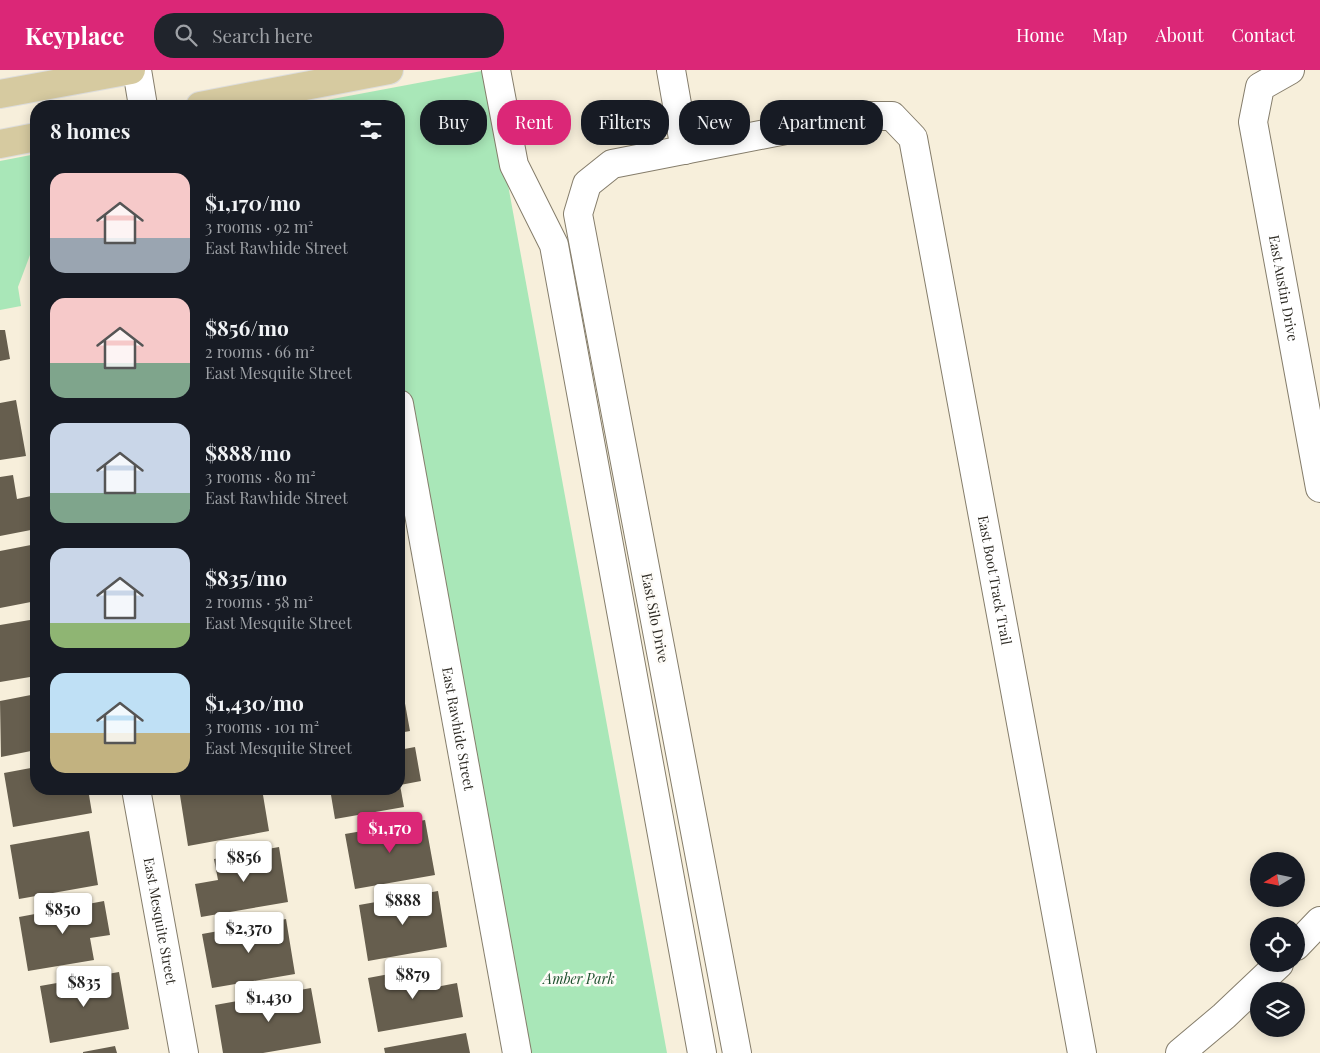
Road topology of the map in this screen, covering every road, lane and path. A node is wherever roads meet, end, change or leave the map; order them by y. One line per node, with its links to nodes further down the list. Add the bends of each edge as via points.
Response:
1 (130, 70): 7 (main road)
2 (137, 70): 8 (street)
3 (389, 70): 9 (main road)
4 (496, 70): 21 (street, via 514,166 554,245)
5 (671, 70): 12 (street)
6 (1290, 70): 14 (street, East Austin Drive, via 1260,87 1253,122)
7 (0, 94)
8 (142, 100)
9 (232, 100)
10 (30, 138): 11 (main road)
11 (0, 144)
12 (685, 150): 22 (street, East Silo Drive, via 612,164 587,184 578,214); 23 (street, East Boot Track Trail, via 857,116 892,116 913,138)
13 (405, 437): 20 (street, East Rawhide Street)
14 (1320, 488)
15 (137, 795): 19 (street, East Mesquite Street)
16 (1320, 921): 17 (street)
17 (1305, 937)
18 (1271, 972): 24 (street)
19 (184, 1053)
20 (517, 1053)
21 (702, 1053)
22 (737, 1053)
23 (1082, 1053)
24 (1180, 1053)

